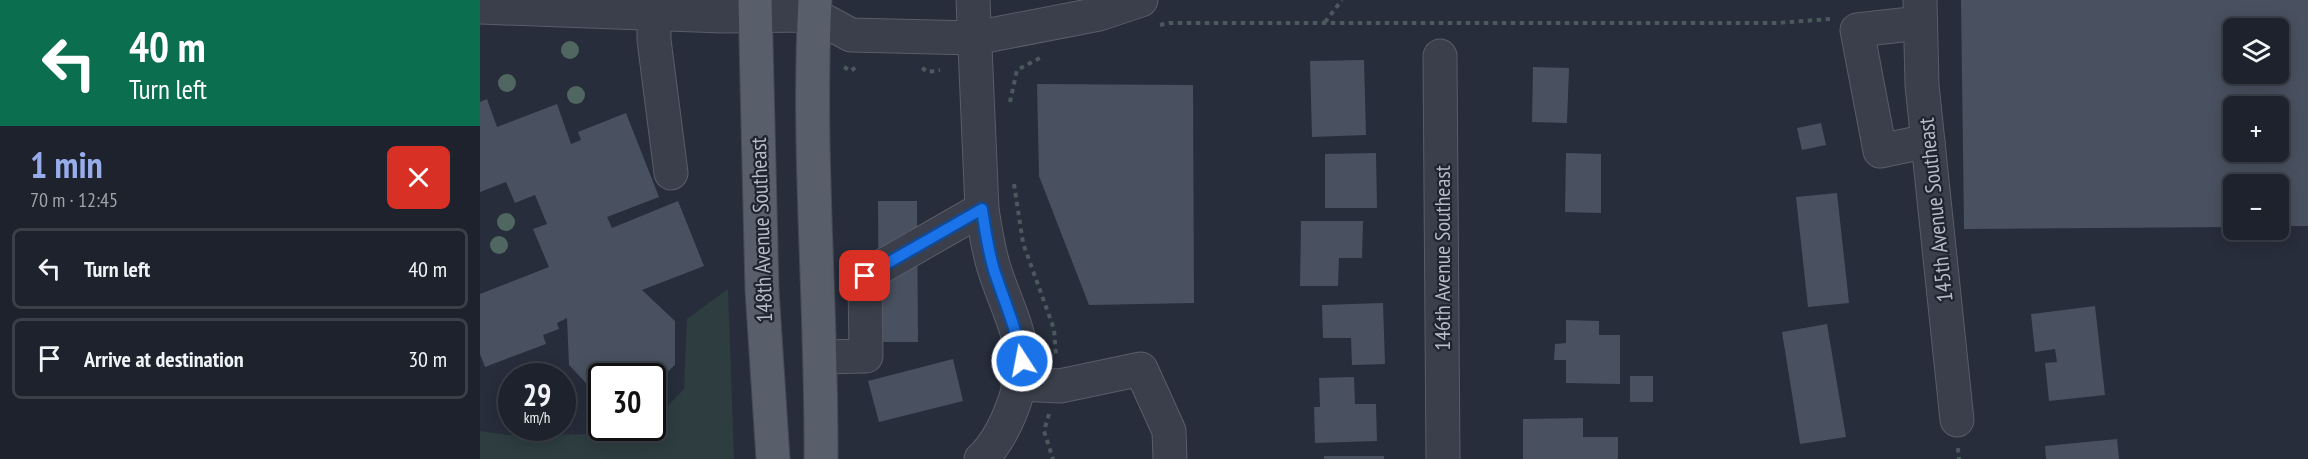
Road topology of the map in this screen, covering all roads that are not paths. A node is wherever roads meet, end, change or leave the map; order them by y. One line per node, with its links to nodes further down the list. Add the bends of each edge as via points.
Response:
1 (973, 0): 8 (street)
2 (810, 5): 4 (street); 8 (street, via 851,35); 13 (main road)
3 (480, 7): 6 (street)
4 (756, 8): 6 (street); 16 (main road, 148th Avenue Southeast, via 762,290)
5 (1920, 12): 10 (street, 145th Avenue Southeast); 10 (street, via 1857,30 1880,151)
6 (654, 13): 11 (street)
7 (1146, 14): 8 (street, via 1099,14)
8 (975, 38): 12 (street)
9 (1440, 56): 20 (street, 146th Avenue Southeast)
10 (1928, 141): 15 (street, 145th Avenue Southeast)
11 (671, 173)
12 (982, 209): 13 (street, via 865,276 866,356); 14 (street, via 994,268 1018,335 1022,361)
13 (821, 357): 17 (main road)
14 (1018, 384): 18 (street, via 1006,423); 19 (street, via 1054,386 1141,369 1169,431)
15 (1957, 420)
16 (773, 459)
17 (821, 459)
18 (981, 459)
19 (1170, 459)
20 (1443, 459)

